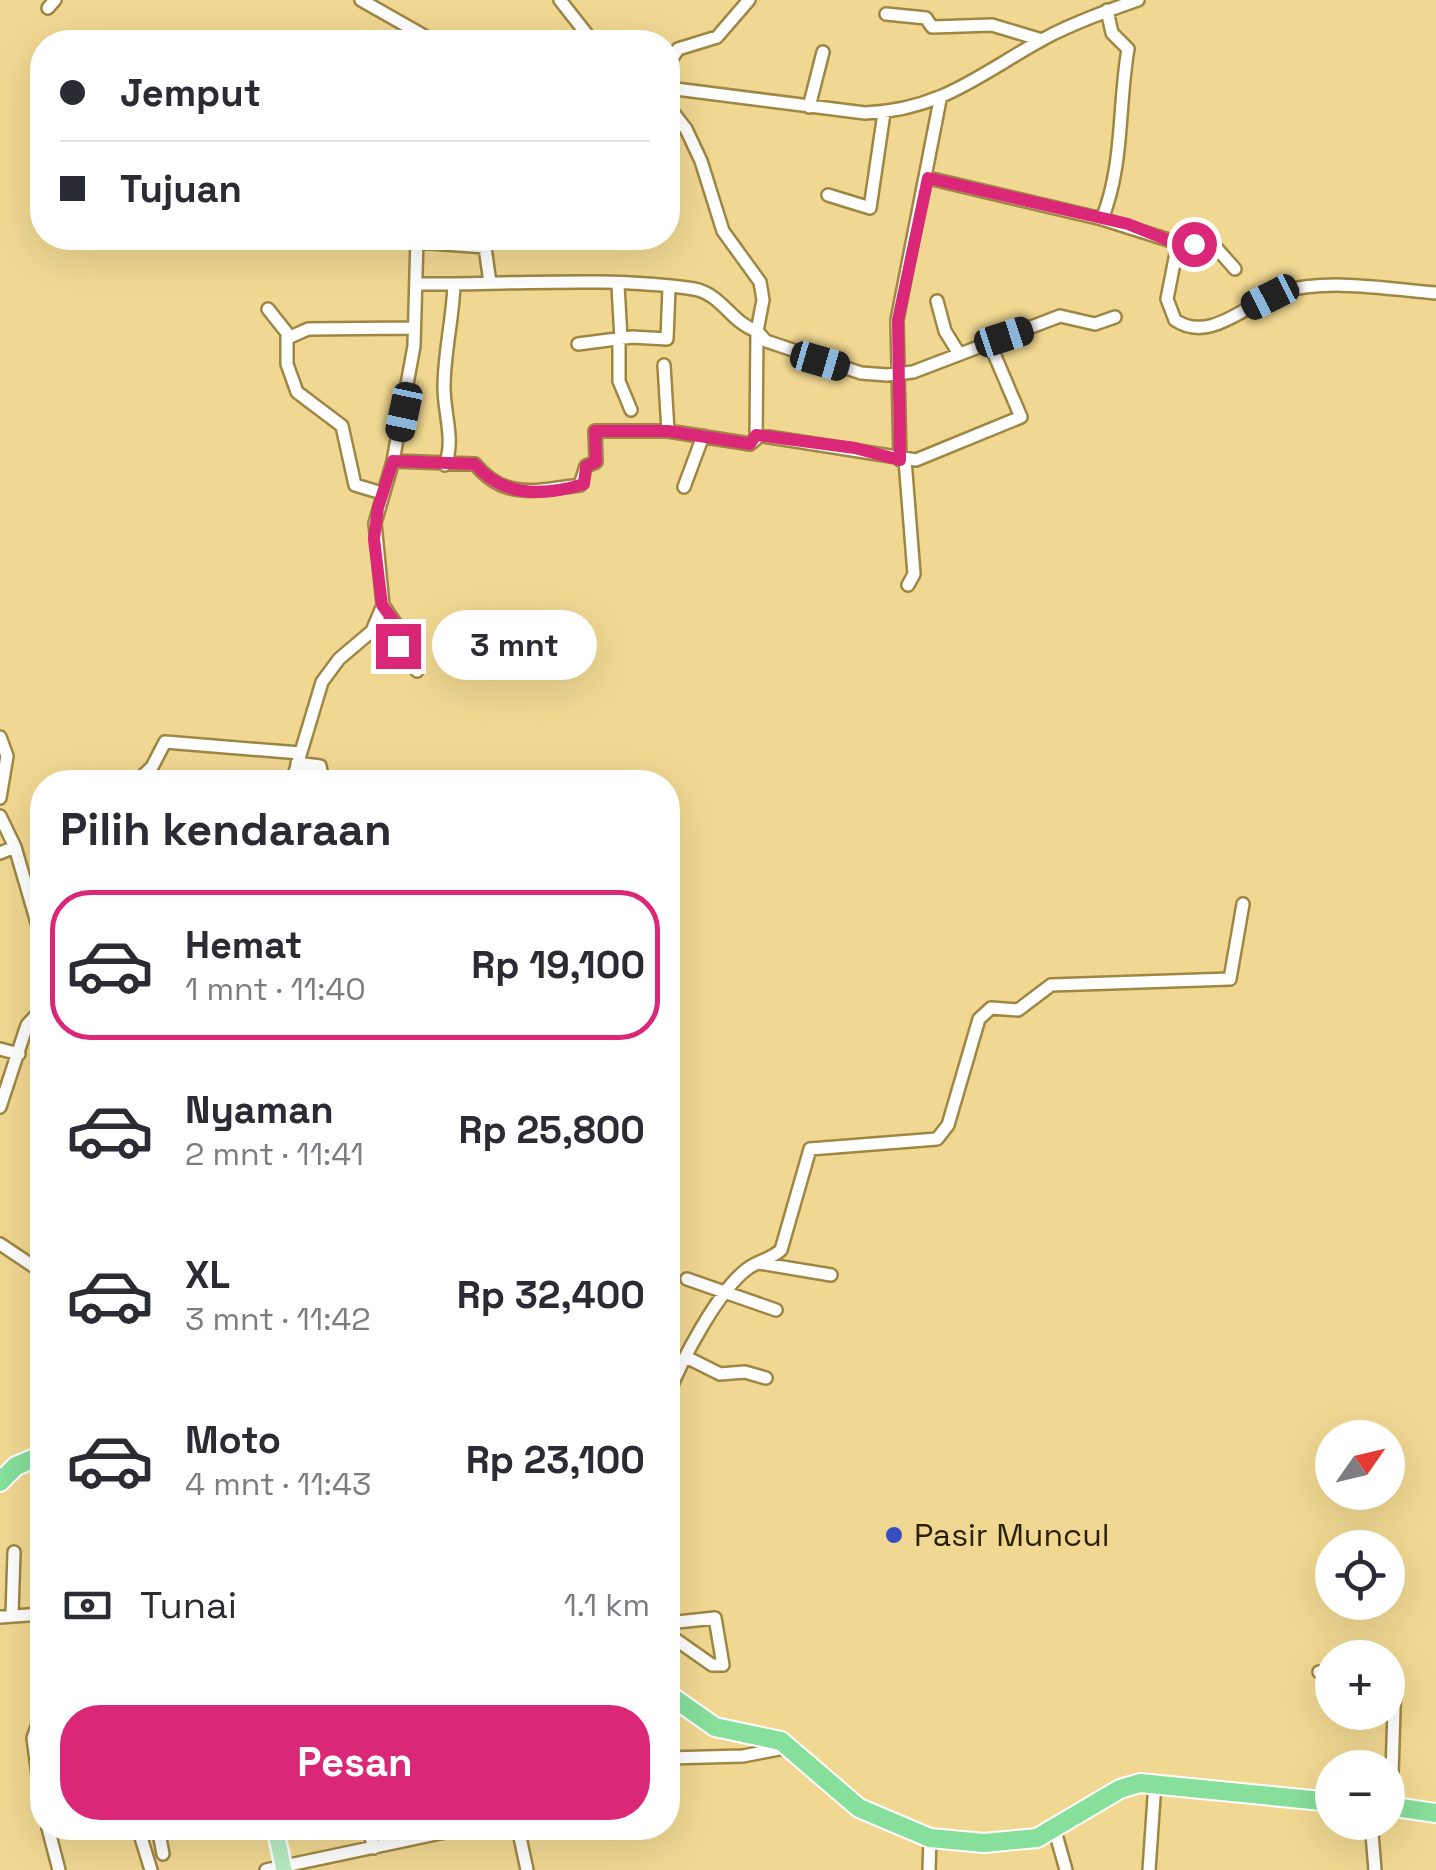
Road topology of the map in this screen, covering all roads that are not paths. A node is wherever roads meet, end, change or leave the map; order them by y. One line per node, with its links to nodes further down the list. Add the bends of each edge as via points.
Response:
1 (362, 0): 7 (street)
2 (560, 0): 8 (street)
3 (749, 0): 10 (street, via 717,36)
4 (1138, 0): 5 (street)
5 (1106, 10): 9 (street); 19 (street, via 1112,34 1128,49 1119,168)
6 (886, 14): 9 (street, via 926,18 932,27 994,25)
7 (414, 30)
8 (584, 30)
9 (1042, 40): 13 (street)
10 (680, 49)
11 (823, 52): 14 (street)
12 (680, 90): 14 (street)
13 (940, 100): 15 (street); 17 (street)
14 (809, 106): 15 (street)
15 (884, 112): 18 (street, via 870,208)
16 (680, 121): 34 (street, via 702,161 723,232 760,282)
17 (928, 178): 19 (street); 41 (street, via 898,320)
18 (828, 195)
19 (1102, 219): 20 (street)
20 (1178, 244): 23 (street, via 1194,244 1204,234); 29 (street, via 1168,305 1175,320 1196,329 1291,290)
21 (417, 250): 25 (street)
22 (486, 250): 24 (street)
23 (1236, 269)
24 (490, 283): 26 (street); 27 (street)
25 (416, 284): 26 (street); 33 (street)
26 (454, 284): 48 (street, via 444,382 452,444)
27 (618, 286): 28 (street); 36 (street)
28 (668, 288): 34 (street, via 706,293); 36 (street, via 666,339)
29 (1436, 293)
30 (937, 301): 39 (street)
31 (268, 309): 35 (street)
32 (1114, 318): 37 (street, via 1095,324 1060,316)
33 (414, 328): 35 (street, via 308,329); 47 (street)
34 (757, 331): 41 (street, via 795,353 861,373); 44 (street)
35 (288, 338): 50 (street, via 287,364 297,392 342,426 355,485)
36 (620, 340): 38 (street); 42 (street, via 620,381)
37 (989, 342): 39 (street); 46 (street, via 1021,414 1018,422 936,455)
38 (578, 344)
39 (958, 352): 41 (street)
40 (664, 364): 43 (street)
41 (897, 373): 46 (street)
42 (631, 410)
43 (668, 431): 45 (street); 48 (street, via 595,431 596,462 586,466 580,486 514,493 475,464)
44 (756, 435): 45 (street, via 750,444); 46 (street)
45 (702, 436): 49 (street)
46 (902, 460): 51 (street, via 914,574)
47 (393, 461): 48 (street); 50 (street)
48 (445, 465)
49 (684, 486)
50 (382, 493): 52 (street, via 374,539)
51 (908, 584)
52 (382, 605): 53 (street, via 396,624 398,646); 55 (street, via 372,630 322,682)
53 (417, 671)
54 (0, 737): 59 (street, via 7,756)
55 (299, 758): 56 (street, via 165,742); 57 (street); 58 (street)
56 (149, 770)
57 (296, 770)
58 (321, 770)
59 (0, 798)
60 (0, 816): 61 (street)
61 (15, 847): 62 (street); 63 (street)
62 (0, 853)
63 (30, 899)
64 (1244, 904): 70 (street, via 1227,980 1051,984 1018,1010 987,1011 976,1025 942,1135 930,1142 810,1150 784,1244)
65 (30, 1023): 67 (street)
66 (0, 1049): 67 (street)
67 (19, 1054): 68 (street)
68 (2, 1100)
69 (0, 1244): 71 (street)
70 (759, 1263): 72 (street); 74 (street)
71 (30, 1264)
72 (831, 1275)
73 (687, 1280): 74 (street)
74 (728, 1291): 75 (street); 76 (street)
75 (776, 1310)
76 (686, 1357): 77 (street); 78 (street, via 720,1374)
77 (680, 1370)
78 (766, 1378)
79 (30, 1460): 80 (highway)
80 (0, 1482)
81 (14, 1552): 82 (street)
82 (6, 1616)
83 (680, 1622): 84 (street, via 715,1618 722,1666)
84 (680, 1643)
85 (680, 1702): 86 (highway, via 715,1727 772,1737)
86 (789, 1747): 87 (street); 93 (highway, via 859,1808)
87 (680, 1758)
88 (1155, 1783): 89 (highway); 92 (highway, via 1120,1789); 111 (street)
89 (1315, 1800)
90 (1405, 1808): 91 (highway)
91 (1436, 1813)
92 (1054, 1831): 93 (highway, via 1012,1843); 110 (street)
93 (930, 1838): 109 (street)
94 (51, 1840): 105 (street)
95 (142, 1840): 106 (street)
96 (161, 1840): 103 (street)
97 (278, 1840): 104 (main road)
98 (372, 1840): 102 (street)
99 (410, 1840): 102 (street)
100 (521, 1840): 108 (street)
101 (1372, 1840): 112 (street)
102 (374, 1848): 104 (street)
103 (164, 1854)
104 (284, 1868): 107 (street)
105 (59, 1870)
106 (151, 1870)
107 (266, 1870)
108 (527, 1870)
109 (929, 1870)
110 (1066, 1870)
111 (1150, 1870)
112 (1375, 1870)

